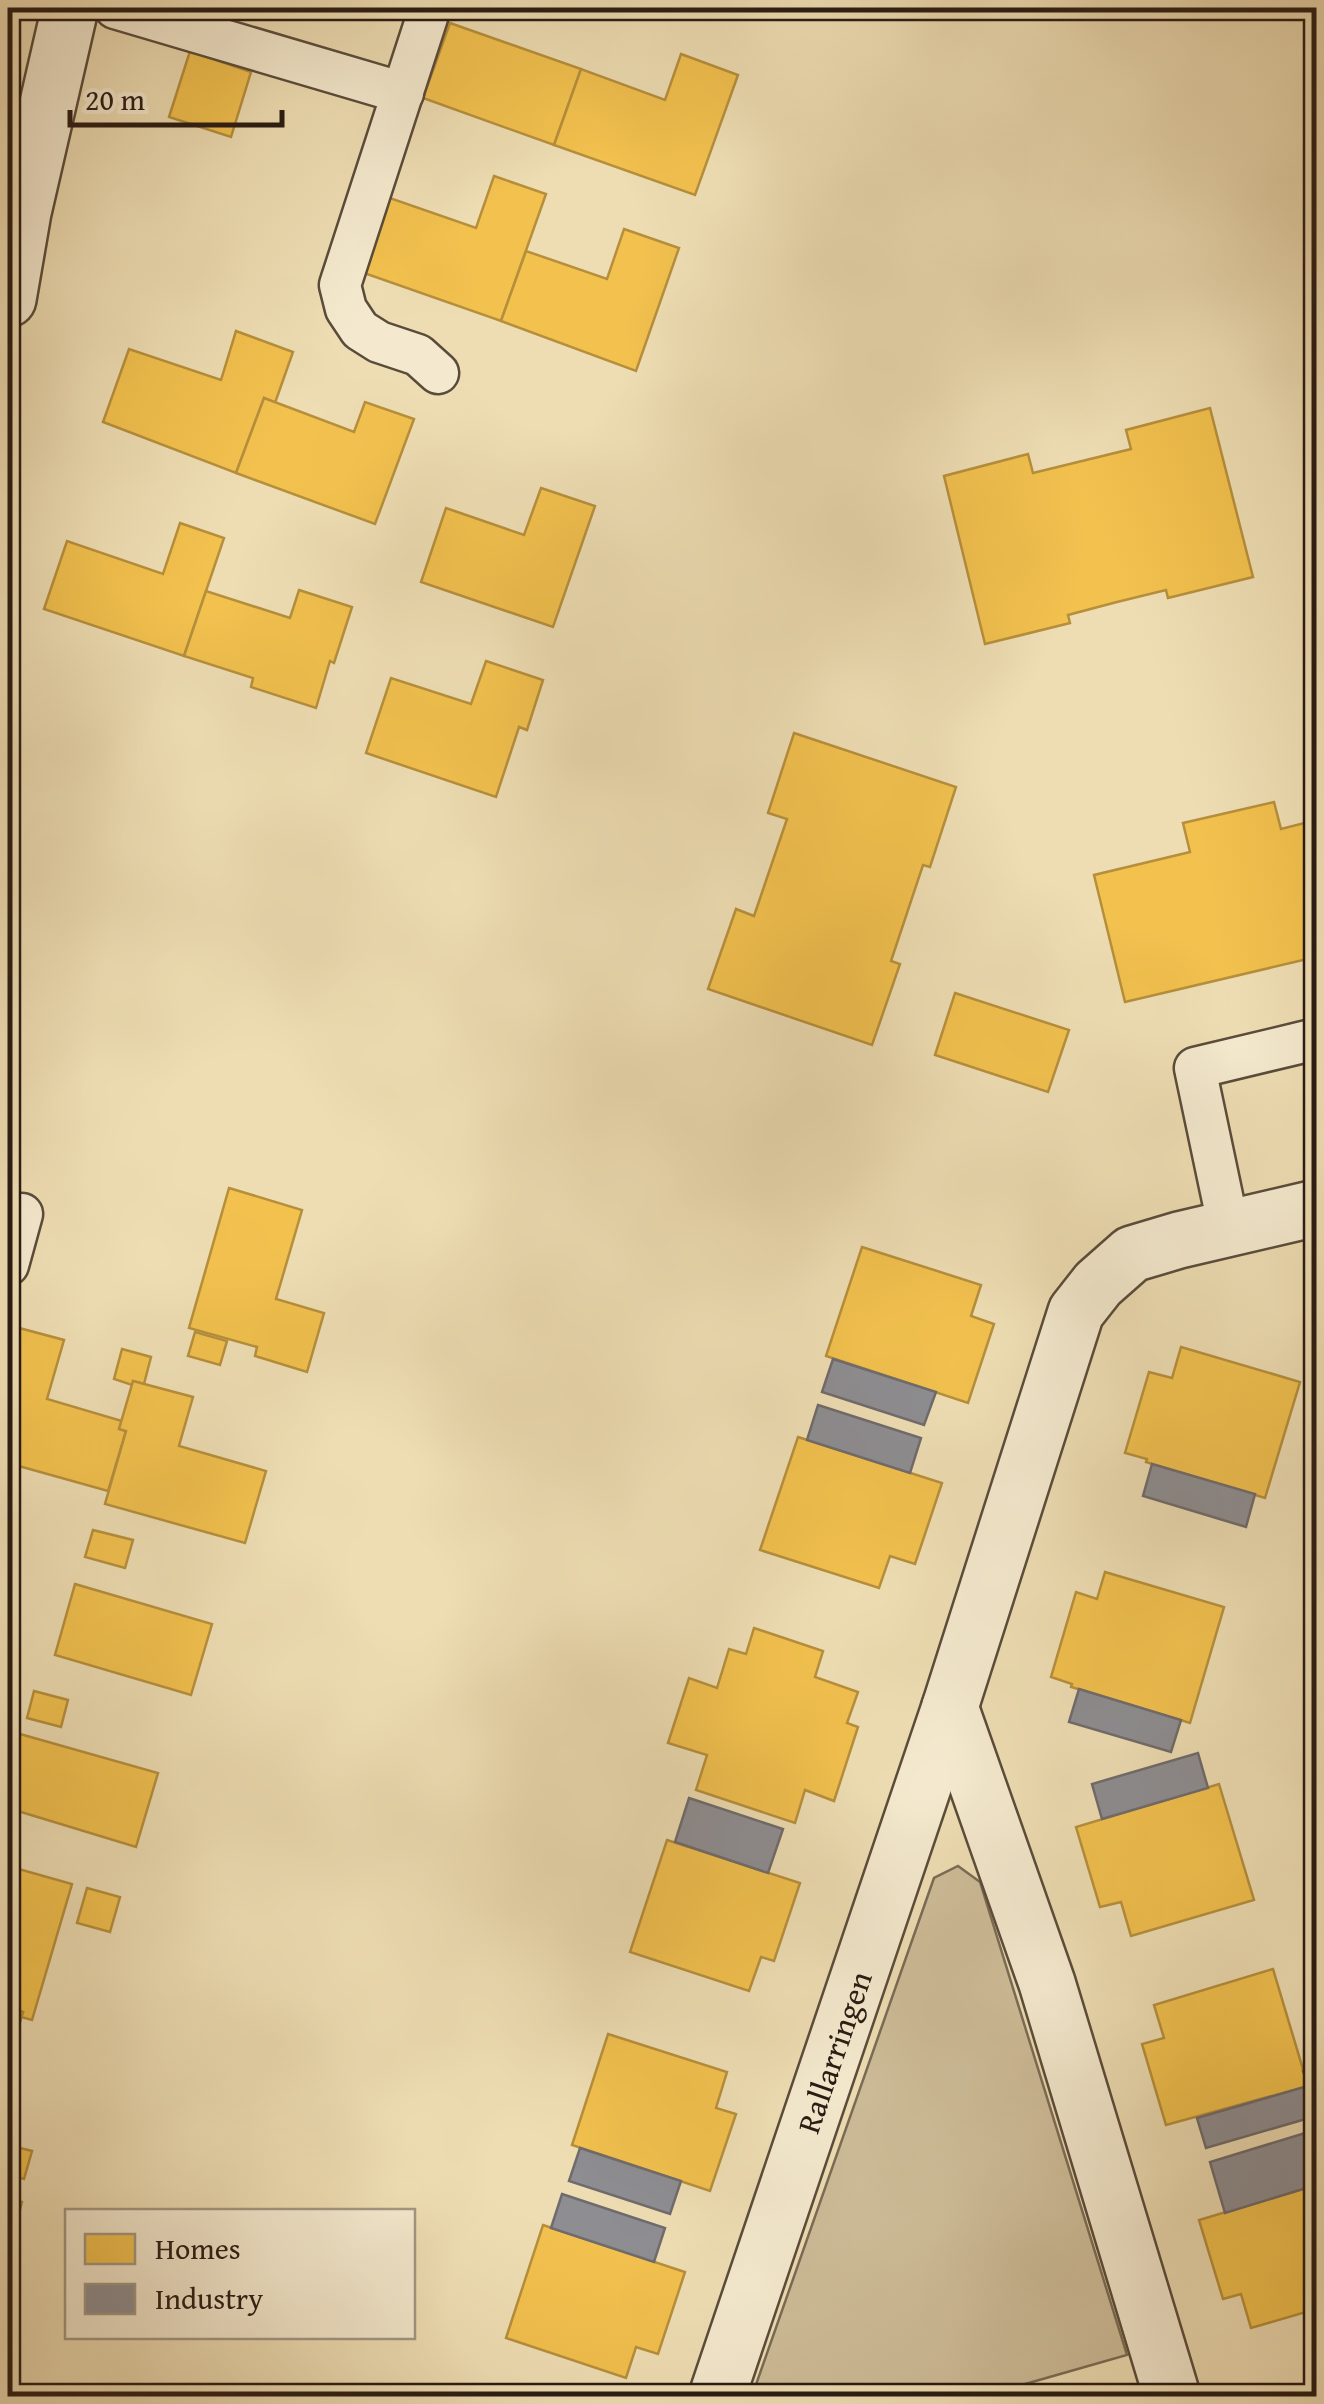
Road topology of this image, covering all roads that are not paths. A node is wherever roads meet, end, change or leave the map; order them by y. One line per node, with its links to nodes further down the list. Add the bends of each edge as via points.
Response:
1 (70, 8): 5 (street)
2 (115, 8): 4 (lane)
3 (430, 8): 4 (lane)
4 (403, 93): 7 (lane, via 340,285 360,330 418,356)
5 (15, 212): 6 (street)
6 (8, 299)
7 (438, 373)
8 (1316, 1038): 11 (lane, via 1195,1068)
9 (1316, 1208): 11 (street, Rallarringen)
10 (22, 1214): 12 (lane)
11 (1229, 1229): 13 (street, Rallarringen, via 1132,1254 1076,1312)
12 (8, 1265)
13 (950, 1707): 14 (street, Rallarringen); 15 (street, via 1047,1983)
14 (717, 2396)
15 (1172, 2396)

